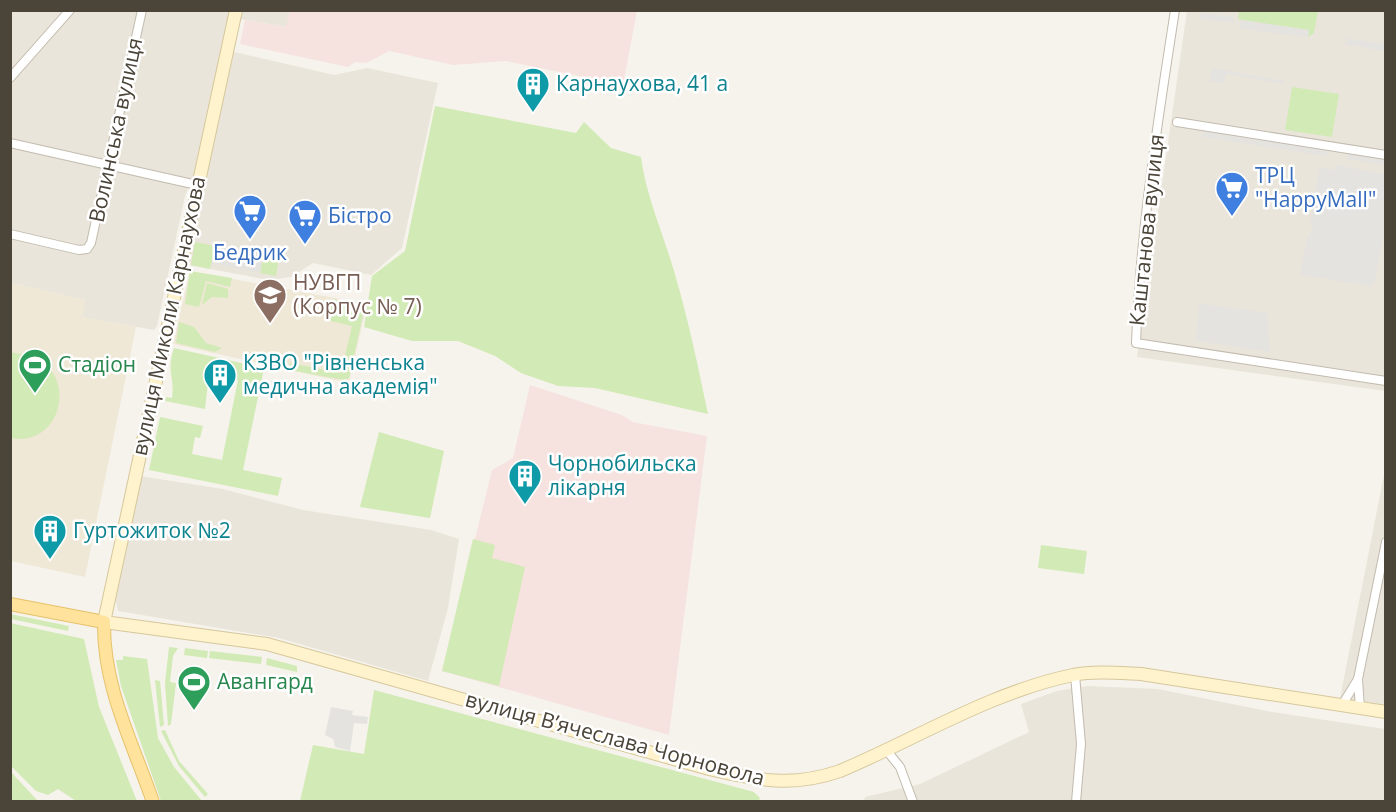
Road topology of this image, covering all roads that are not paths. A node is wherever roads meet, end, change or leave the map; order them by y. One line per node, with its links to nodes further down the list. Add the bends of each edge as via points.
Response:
1 (70, 10): 5 (street)
2 (142, 10): 9 (street, Волинська вулиця)
3 (236, 10): 10 (main road, вулиця Миколи Карнаухова)
4 (1175, 10): 12 (street, Каштанова вулиця, via 1157,129 1136,343)
5 (10, 78)
6 (1177, 122): 8 (street)
7 (10, 143): 9 (street)
8 (1386, 155)
9 (108, 166): 10 (street); 11 (street, Волинська вулиця, via 87,249)
10 (197, 185): 15 (main road, вулиця Миколи Карнаухова)
11 (10, 234)
12 (1386, 381)
13 (1386, 542): 17 (street)
14 (10, 604): 15 (main road, вулиця Вʼячеслава Чорновола)
15 (104, 622): 21 (main road, вулиця Вʼячеслава Чорновола, via 267,644 709,769 769,782 816,779); 22 (main road, via 112,692)
16 (1075, 675): 18 (main road, вулиця Вʼячеслава Чорновола, via 1141,674); 21 (main road, вулиця Вʼячеслава Чорновола, via 1001,698); 24 (street, via 1081,744)
17 (1358, 679): 18 (street); 19 (street)
18 (1342, 705): 19 (main road, вулиця Вʼячеслава Чорновола)
19 (1360, 708): 20 (main road, вулиця Вʼячеслава Чорновола)
20 (1386, 712)
21 (887, 751): 23 (street, via 900,767)
22 (153, 801)
23 (913, 801)
24 (1076, 801)

